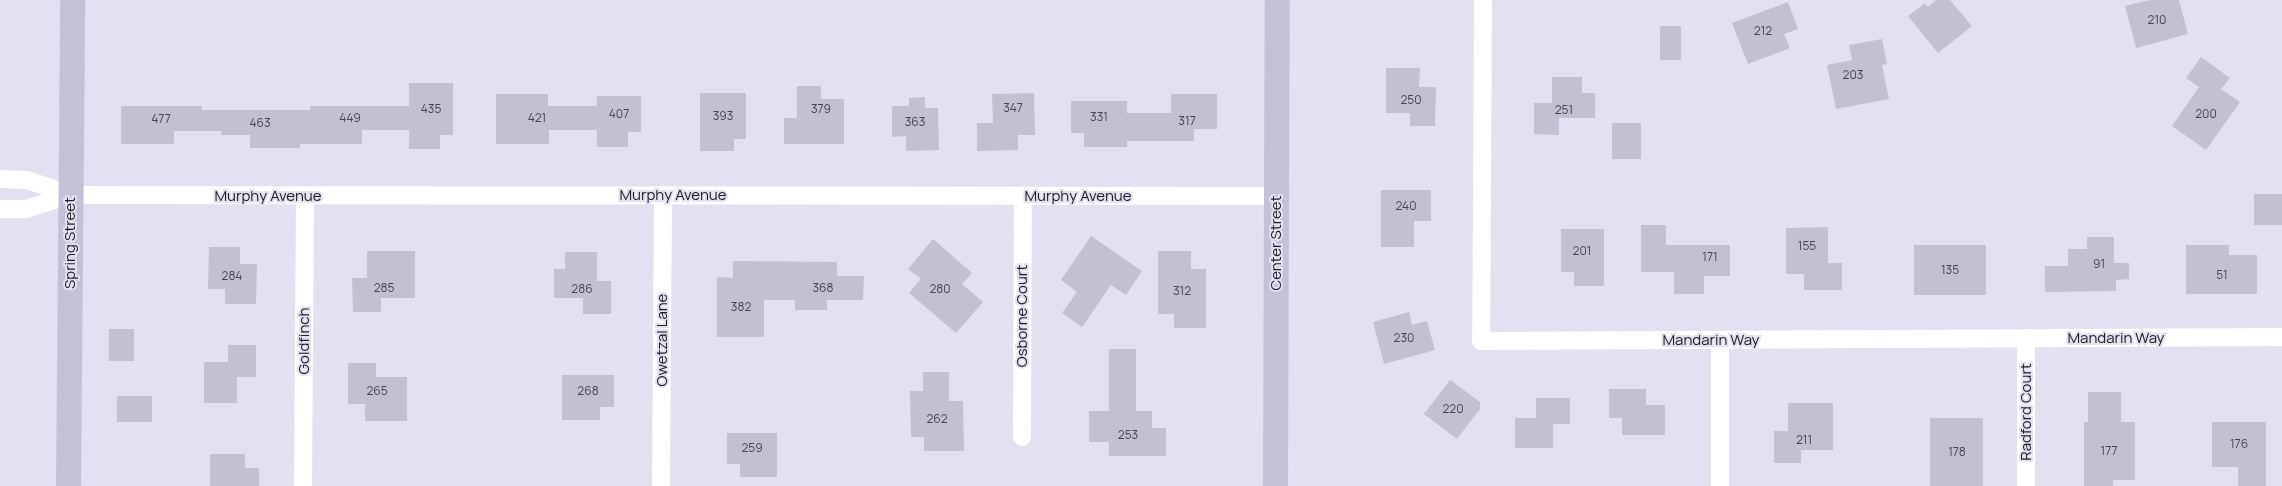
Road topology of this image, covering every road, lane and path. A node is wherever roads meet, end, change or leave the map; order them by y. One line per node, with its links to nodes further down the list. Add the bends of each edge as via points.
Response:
1 (72, 0): 5 (street, Spring Street)
2 (1277, 0): 9 (street, Center Street)
3 (1483, 0): 13 (street, Mandarin Way, via 1481,341)
4 (0, 179): 5 (street, via 26,180)
5 (70, 195): 7 (street, Murphy Avenue); 10 (street, via 26,209); 15 (street, Spring Street)
6 (663, 195): 7 (street, Murphy Avenue); 8 (street, Murphy Avenue); 17 (street, Owetzal Lane)
7 (305, 196): 16 (street, Goldfinch)
8 (1023, 196): 9 (street, Murphy Avenue); 14 (street, Osborne Court)
9 (1276, 196): 18 (street, Center Street)
10 (0, 209)
11 (2026, 338): 12 (street, Mandarin Way); 13 (street, Mandarin Way); 20 (street, Radford Court)
12 (2282, 338)
13 (1720, 340): 19 (street)
14 (1022, 436)
15 (68, 486)
16 (303, 486)
17 (661, 486)
18 (1275, 486)
19 (1720, 486)
20 (2026, 486)

